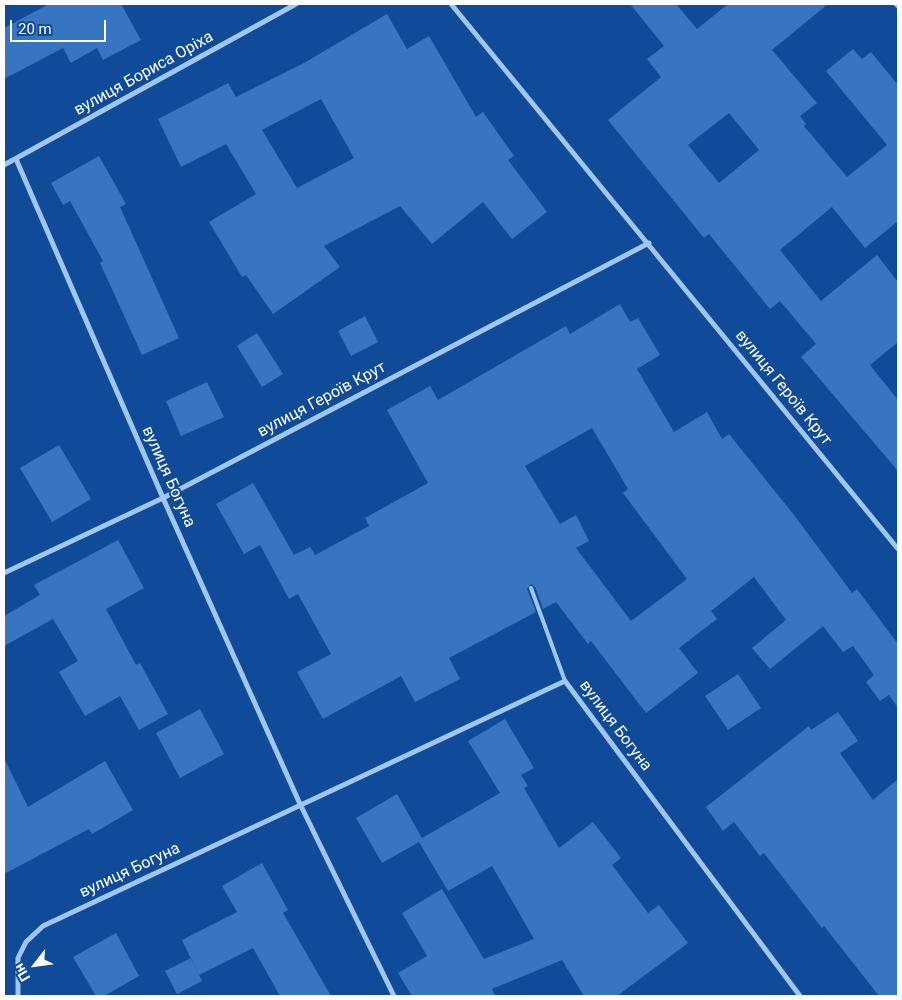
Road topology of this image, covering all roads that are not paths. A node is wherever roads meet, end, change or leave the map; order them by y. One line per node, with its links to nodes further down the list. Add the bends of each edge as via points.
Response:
1 (296, 4): 3 (street, вулиця Бориса Оріха)
2 (451, 4): 5 (street, вулиця Героїв Крут)
3 (16, 159): 4 (street, вулиця Бориса Оріха); 6 (street, вулиця Богуна)
4 (4, 165)
5 (649, 243): 6 (street, вулиця Героїв Крут); 7 (street, вулиця Героїв Крут)
6 (163, 498): 8 (street, вулиця Героїв Крут); 11 (street, вулиця Богуна)
7 (898, 549)
8 (4, 573)
9 (531, 588): 10 (lane)
10 (565, 681): 11 (street, вулиця Богуна); 14 (street, вулиця Богуна)
11 (300, 804): 12 (street, вулиця Богуна, via 43,926 26,942 18,958); 13 (street, вулиця Богуна)
12 (18, 996)
13 (394, 996)
14 (800, 996)

